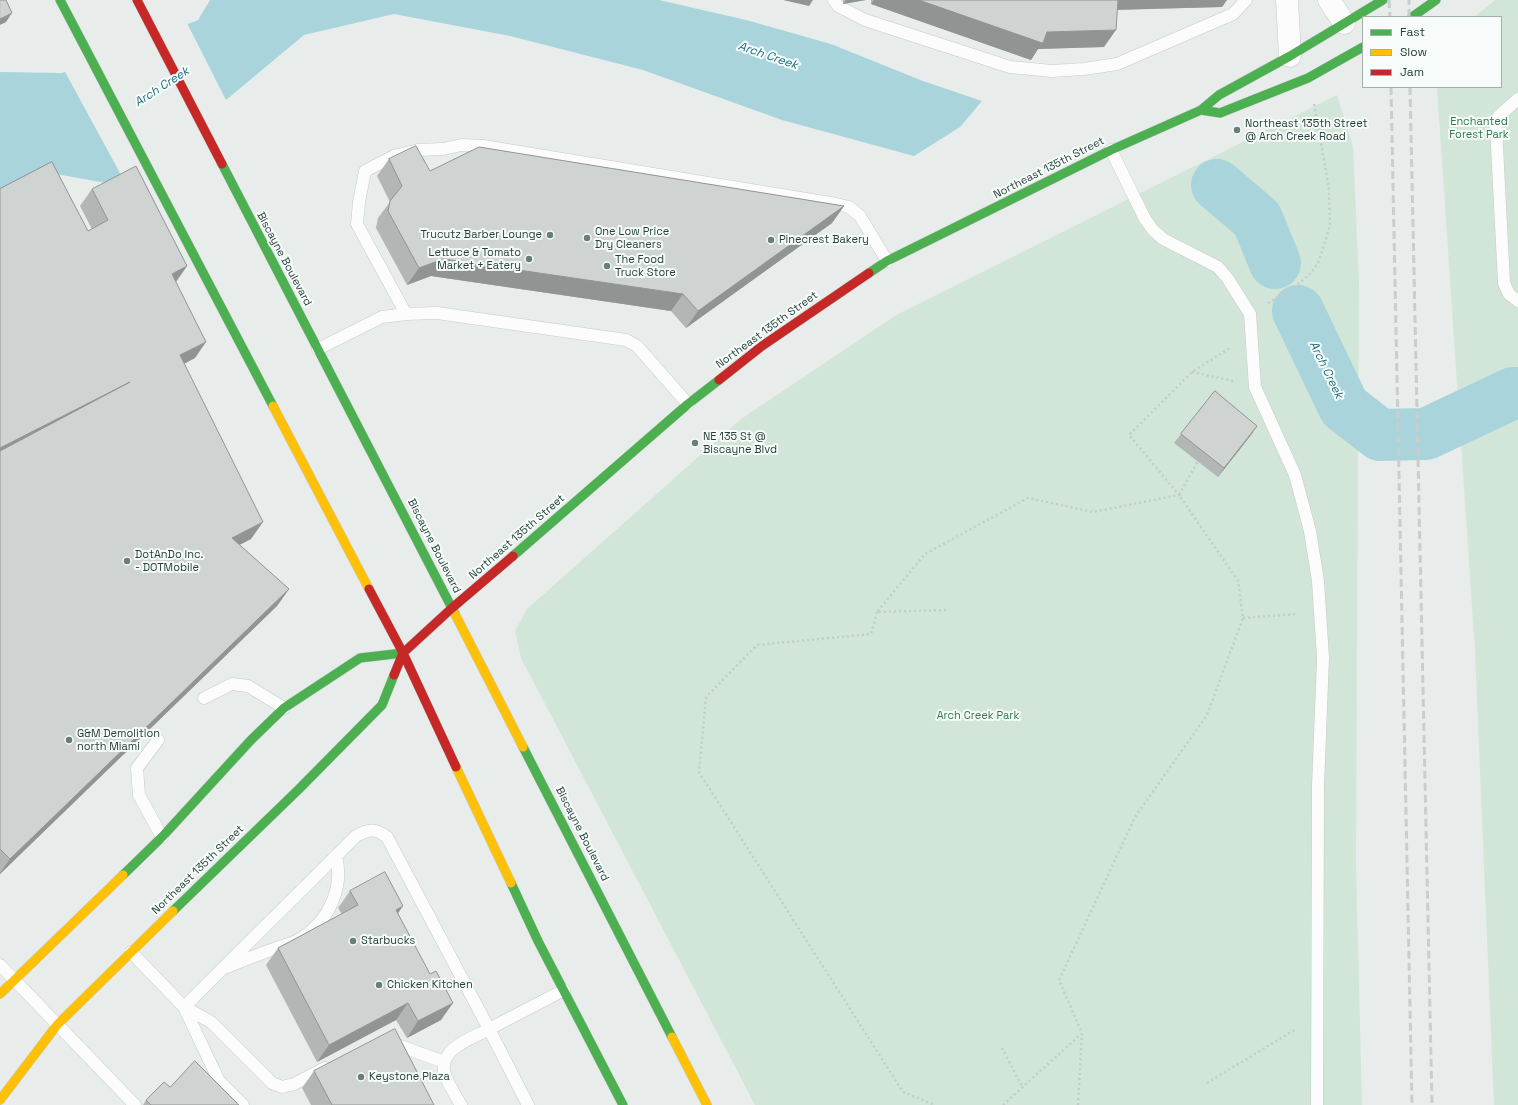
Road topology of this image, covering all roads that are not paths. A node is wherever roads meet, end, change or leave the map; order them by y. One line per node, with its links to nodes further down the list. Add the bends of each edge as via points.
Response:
1 (60, 0): 22 (main road)
2 (137, 0): 19 (main road, Biscayne Boulevard)
3 (834, 0): 4 (lane, via 838,6 865,20 1010,67 1052,71 1117,64 1233,14)
4 (1246, 0)
5 (1287, 0): 12 (street)
6 (1330, 0): 10 (street)
7 (1383, 0): 10 (main road, Northeast 135th Street)
8 (1436, 0): 9 (main road)
9 (1413, 16)
10 (1344, 22): 12 (main road, Northeast 135th Street)
11 (1362, 48): 14 (main road, via 1308,78 1220,113)
12 (1290, 56): 14 (main road, Northeast 135th Street, via 1219,95)
13 (1518, 99): 17 (lane, via 1499,116 1496,127 1504,283 1509,294)
14 (1201, 110): 15 (main road, Northeast 135th Street)
15 (1111, 150): 16 (main road, Northeast 135th Street); 47 (lane, via 1153,230 1163,239 1218,267 1250,314 1255,386 1295,475 1310,531 1318,581 1323,658 1318,786)
16 (887, 262): 18 (lane, via 860,216 849,207 483,146 462,145 418,150 394,156 365,171 357,224); 20 (main road, Northeast 135th Street, via 762,346)
17 (1518, 301)
18 (406, 314): 19 (lane, via 382,317); 20 (lane, via 437,313 626,340 637,346)
19 (318, 349): 21 (main road, Biscayne Boulevard)
20 (688, 404): 21 (main road, Northeast 135th Street)
21 (452, 608): 22 (main road, Northeast 135th Street); 46 (main road, Biscayne Boulevard)
22 (403, 653): 24 (main road, via 360,658); 28 (main road, Northeast 135th Street, via 382,705); 32 (main road, via 538,941)
23 (204, 698): 24 (lane, via 232,684 248,686)
24 (284, 708): 26 (main road)
25 (158, 740): 26 (lane, via 137,768 140,795)
26 (162, 837): 31 (main road)
27 (336, 856): 30 (lane); 30 (lane, via 339,869 337,889 328,910 316,927 300,939); 36 (lane, via 356,836 366,830 379,830 387,837)
28 (131, 952): 34 (lane); 35 (main road, Northeast 135th Street)
29 (0, 965): 31 (lane)
30 (223, 968): 34 (lane)
31 (14, 980): 33 (main road); 35 (lane)
32 (564, 990): 36 (lane); 45 (main road)
33 (0, 994)
34 (184, 1007): 38 (lane, via 211,1022 272,1083 282,1087 294,1084); 42 (lane, via 219,1080)
35 (56, 1025): 40 (main road, Northeast 135th Street); 41 (lane)
36 (489, 1029): 39 (lane, via 455,1048); 44 (lane)
37 (377, 1041): 39 (lane, via 385,1040)
38 (335, 1062)
39 (444, 1062): 43 (lane, via 444,1072)
40 (0, 1100)
41 (136, 1105)
42 (243, 1105)
43 (461, 1105)
44 (528, 1105)
45 (623, 1105)
46 (707, 1105)
47 (1317, 1105)

